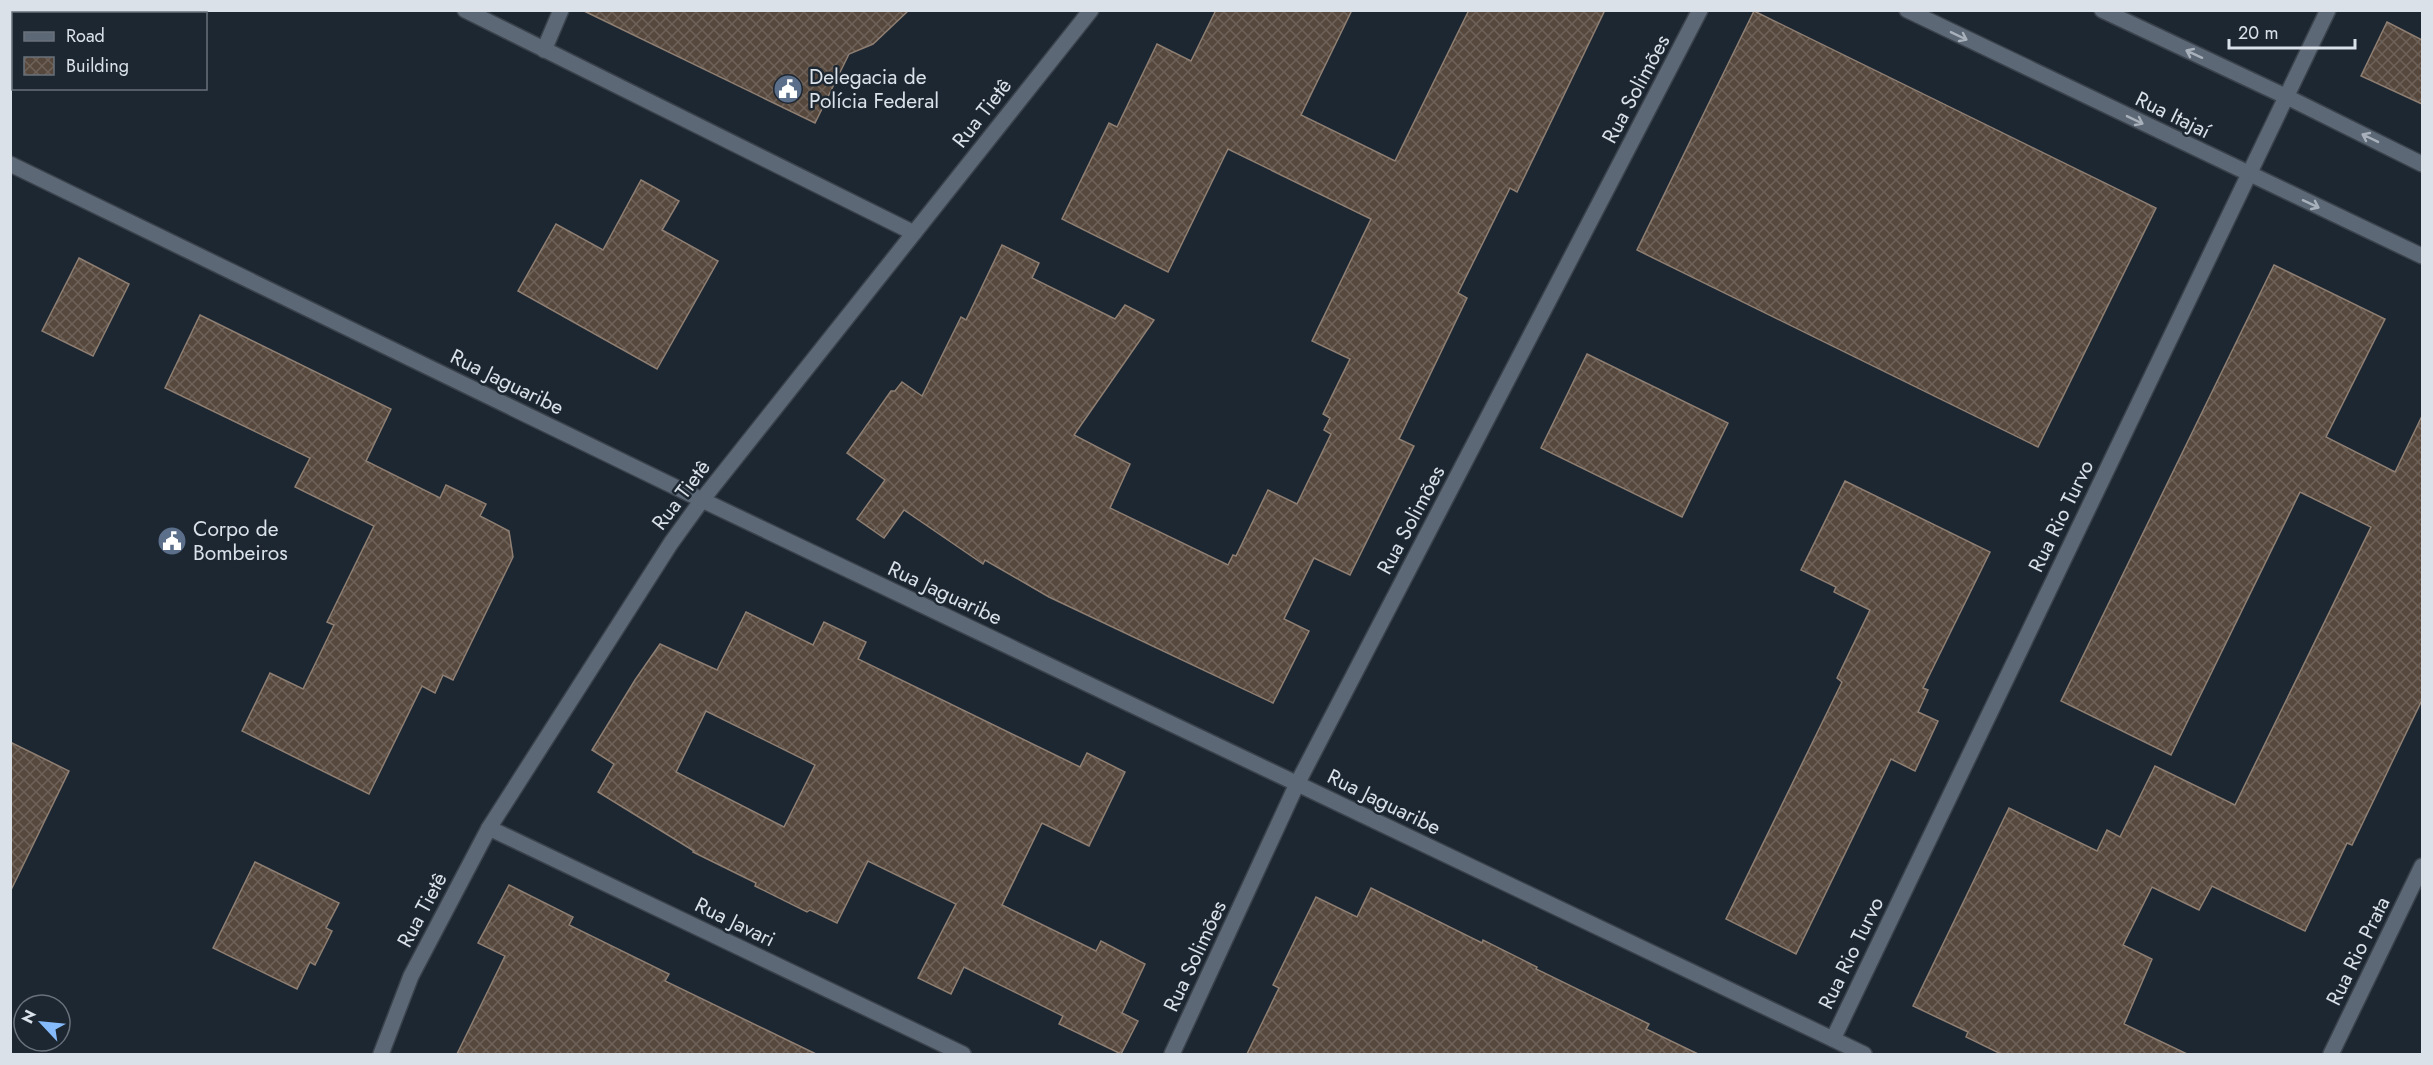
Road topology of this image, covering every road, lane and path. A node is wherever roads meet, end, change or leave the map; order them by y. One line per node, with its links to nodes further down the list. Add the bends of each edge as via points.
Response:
1 (465, 10): 8 (street)
2 (561, 10): 8 (street)
3 (1091, 10): 13 (street, Rua Tietê)
4 (1700, 10): 16 (street, Rua Solimões)
5 (1907, 10): 12 (street, Rua Itajaí, one-way to 12)
6 (2102, 10): 9 (street, one-way to 6)
7 (2328, 10): 9 (street, Rua Rio Turvo)
8 (544, 50): 13 (street)
9 (2287, 97): 11 (street, one-way to 9); 12 (street, Rua Rio Turvo)
10 (10, 164): 15 (street, Rua Jaguaribe)
11 (2422, 164)
12 (2249, 174): 14 (street, Rua Itajaí, one-way to 14); 19 (street, Rua Rio Turvo)
13 (914, 233): 15 (street, Rua Tietê)
14 (2422, 256)
15 (702, 500): 16 (street, Rua Jaguaribe); 17 (street, Rua Tietê)
16 (1297, 784): 19 (street, Rua Jaguaribe); 22 (street, Rua Solimões)
17 (489, 828): 20 (street, Rua Tietê, via 411,976); 21 (street, Rua Javari)
18 (2422, 866): 24 (street, Rua Rio Prata)
19 (1833, 1039): 23 (street, Rua Jaguaribe)
20 (381, 1054)
21 (963, 1054)
22 (1172, 1054)
23 (1864, 1054)
24 (2331, 1054)

